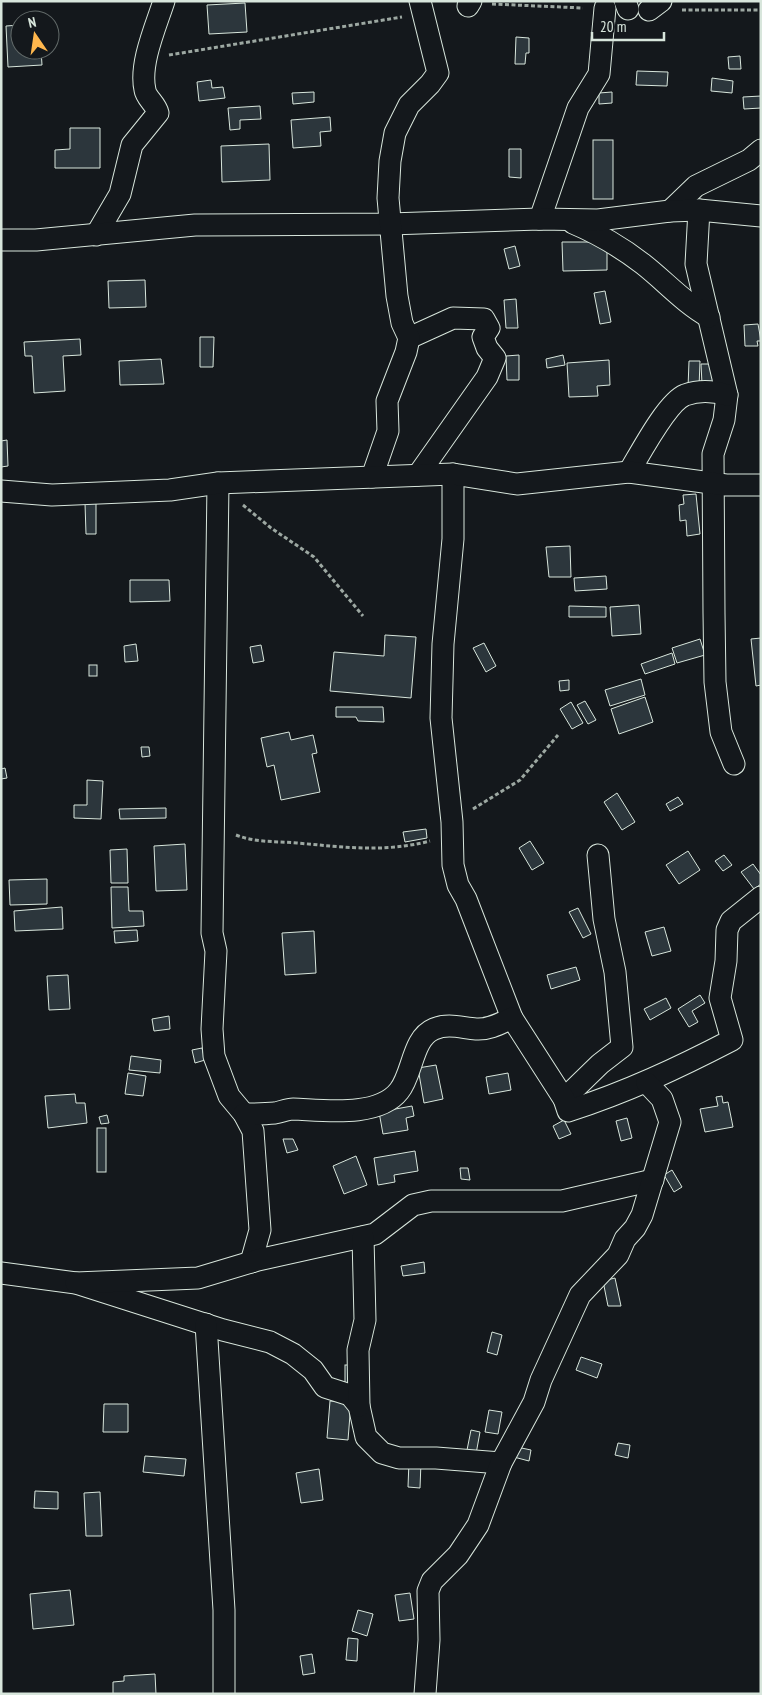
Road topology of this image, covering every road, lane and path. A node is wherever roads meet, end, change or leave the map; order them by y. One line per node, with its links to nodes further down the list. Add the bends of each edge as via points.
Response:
1 (164, 1): 11 (street, via 146,58 144,91 158,113 132,145 120,194)
2 (420, 1): 10 (street, via 438,73 409,105 395,133 388,198)
3 (605, 8): 8 (street, via 598,74 578,108)
4 (761, 150): 6 (street, via 749,160 696,186)
5 (698, 210): 6 (street); 7 (street); 13 (street, via 696,264)
6 (670, 211): 9 (street, via 598,220)
7 (761, 216)
8 (540, 218): 9 (street); 10 (street)
9 (564, 219): 13 (street, via 607,238 644,264 694,309)
10 (390, 224): 11 (street, via 196,225); 14 (street, via 397,296 402,323)
11 (96, 235): 12 (street)
12 (1, 240)
13 (709, 317): 15 (street)
14 (409, 338): 18 (street, via 453,318 484,319 489,328 484,337 487,348 495,358 487,377); 19 (street, via 388,401 388,431)
15 (727, 395): 16 (street, via 714,391 678,399 658,422); 20 (street, via 724,420 713,454)
16 (629, 472): 17 (street, via 517,484); 20 (street)
17 (453, 474): 18 (street); 27 (street, via 453,538 440,718)
18 (418, 475): 19 (street)
19 (372, 477): 21 (street)
20 (712, 482): 22 (street); 26 (street, via 715,682 721,732)
21 (218, 483): 23 (street, via 170,490 52,495); 24 (path, via 258,518 314,557); 28 (street)
22 (761, 485)
23 (1, 491)
24 (363, 616)
25 (558, 735): 27 (path, via 520,780)
26 (734, 764)
27 (452, 822): 28 (path, via 433,840 410,846 379,848 251,841); 31 (street, via 453,865 458,885)
28 (214, 823): 34 (street, via 214,1056 228,1096)
29 (598, 855): 33 (street, via 622,1047)
30 (761, 897): 32 (street, via 731,920 727,930 720,998 732,1040)
31 (512, 1018): 33 (street); 34 (street, via 489,1028 457,1026 434,1029 424,1036 400,1091 377,1105 331,1112 291,1109)
32 (646, 1083): 33 (street, via 568,1111); 35 (street, via 662,1099 670,1122)
33 (564, 1099)
34 (244, 1114): 37 (street, via 253,1131 260,1230)
35 (653, 1180): 36 (street, via 562,1201 422,1202 413,1205 375,1234); 42 (street, via 642,1215 625,1239 618,1256 580,1295 534,1402)
36 (363, 1238): 37 (street); 41 (street, via 365,1320 358,1350)
37 (252, 1262): 39 (street, via 198,1278)
38 (1, 1273): 39 (street)
39 (76, 1283): 40 (street)
40 (206, 1324): 41 (street, via 270,1342 293,1354 313,1370 325,1387 350,1395); 43 (street, via 224,1610)
41 (359, 1406): 42 (street, via 366,1437 382,1453 399,1458)
42 (501, 1464): 44 (street, via 471,1539 432,1580 428,1590)
43 (224, 1694)
44 (425, 1694)

